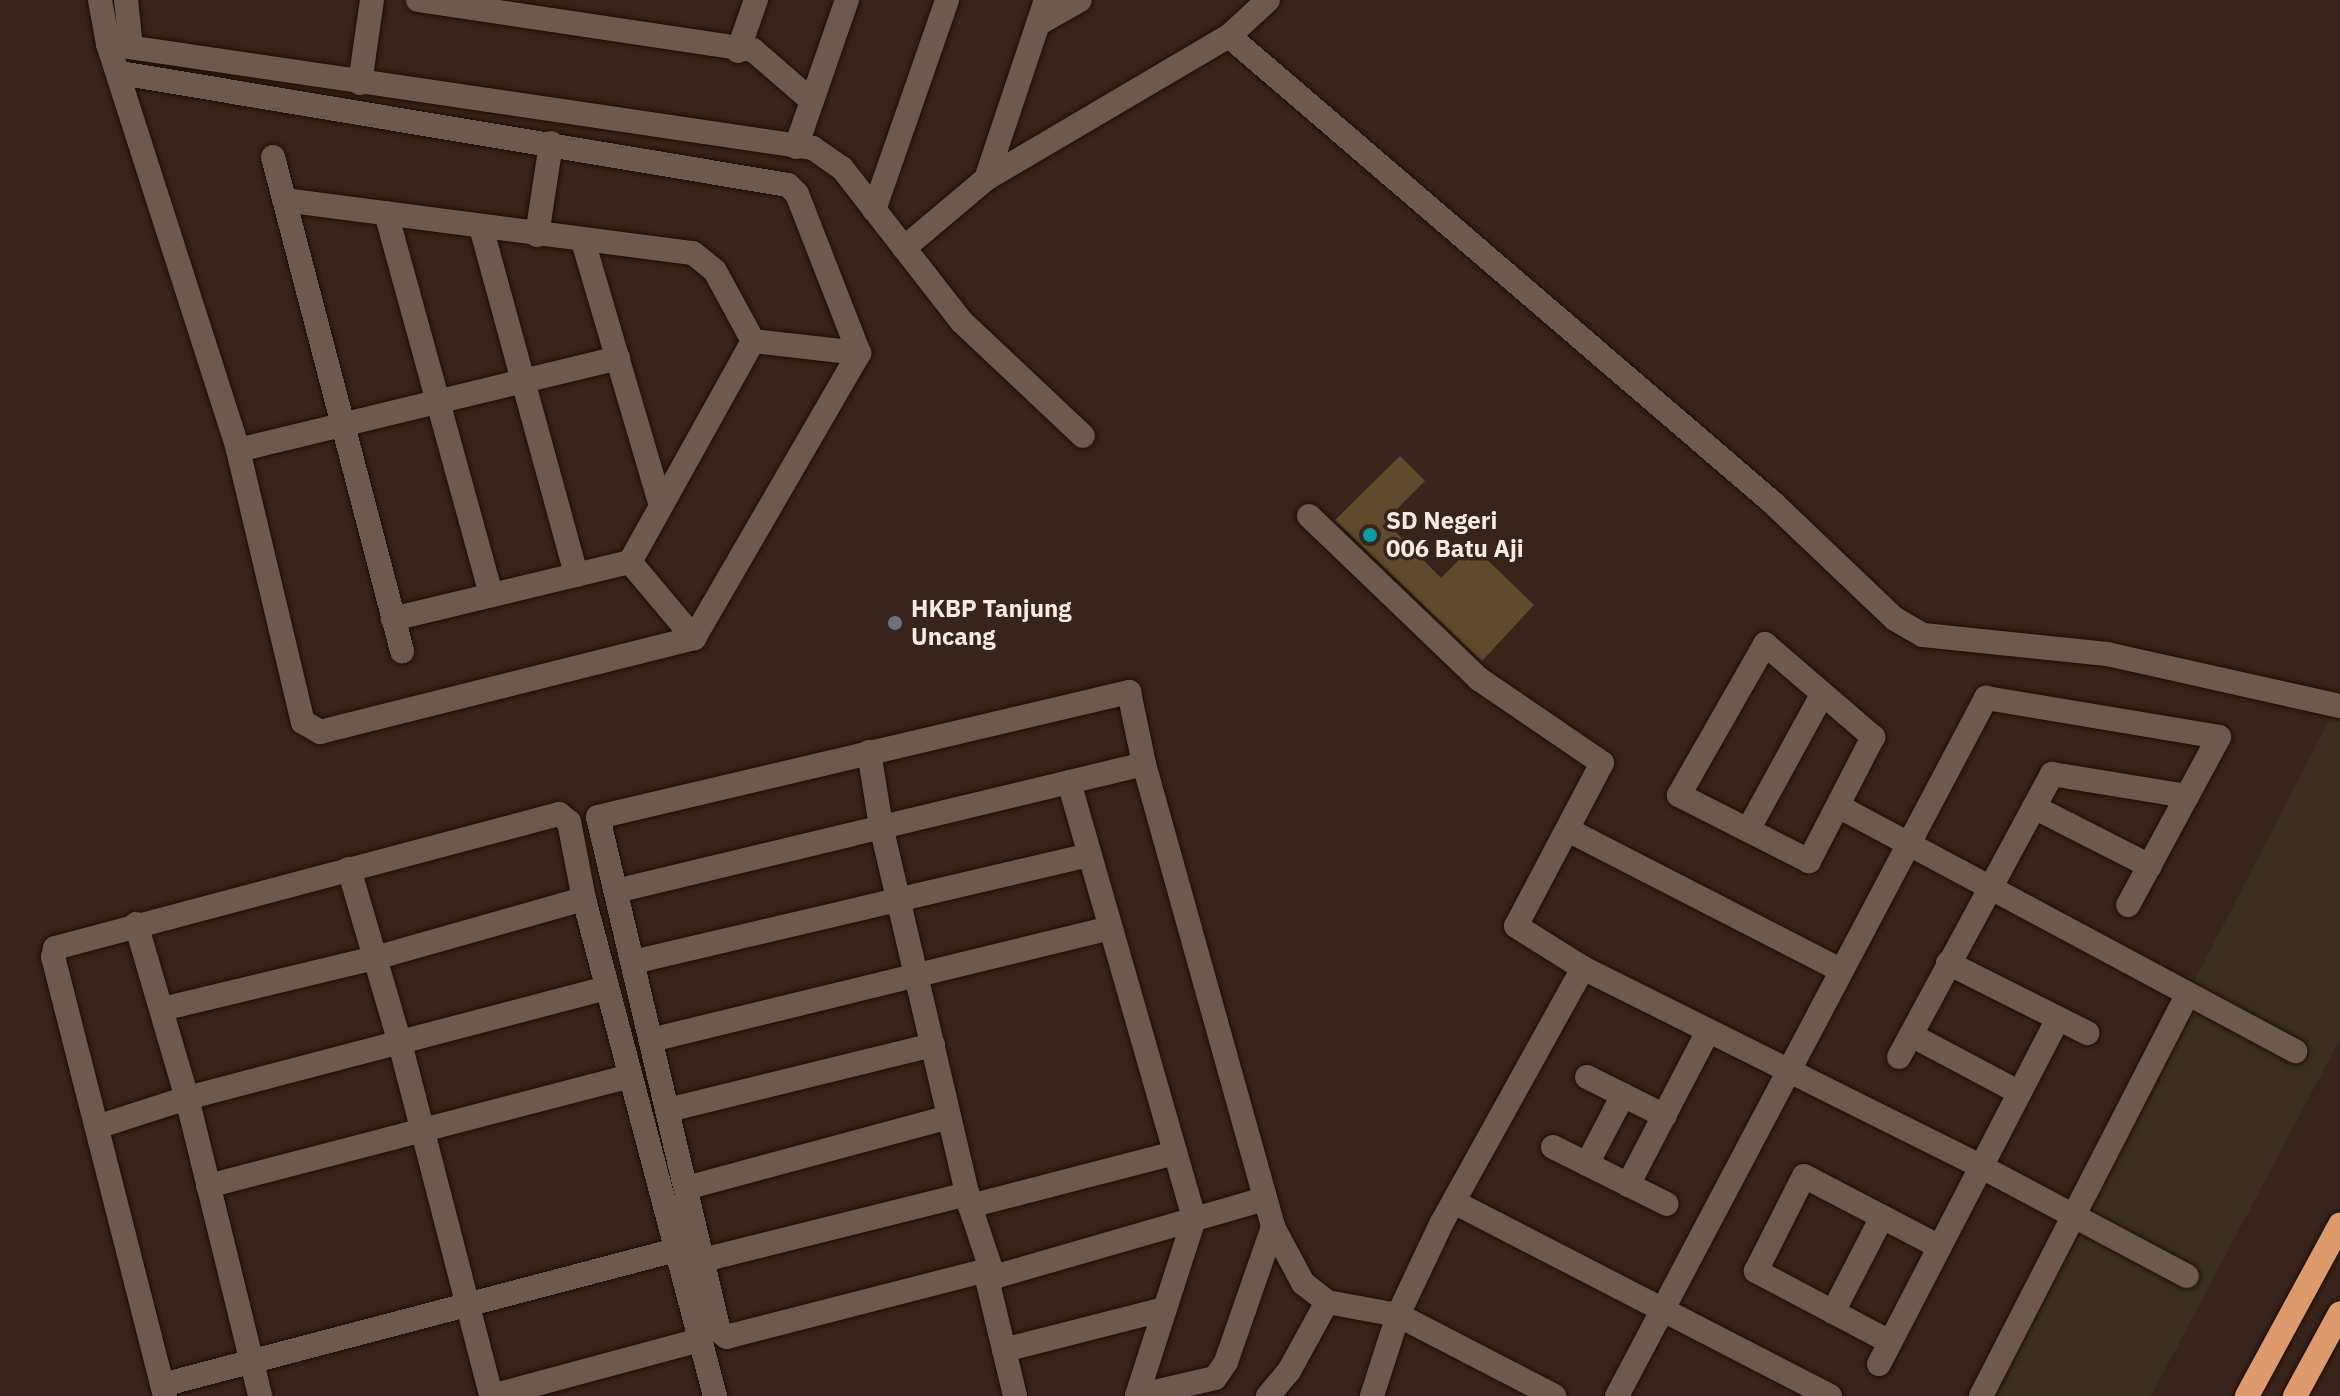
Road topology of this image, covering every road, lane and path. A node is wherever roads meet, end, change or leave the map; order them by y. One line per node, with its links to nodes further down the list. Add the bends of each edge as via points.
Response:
1 (100, 0): 14 (street)
2 (126, 0): 14 (street)
3 (372, 0): 17 (street)
4 (418, 0): 11 (street)
5 (756, 0): 15 (street)
6 (847, 0): 18 (street)
7 (947, 0): 24 (street)
8 (1046, 0): 12 (street)
9 (1080, 0): 12 (street)
10 (1268, 0): 13 (street)
11 (464, 4): 15 (street)
12 (1038, 24): 22 (street)
13 (1229, 36): 22 (street); 47 (street, via 1773,503 1895,619 1923,635 2107,654)
14 (120, 46): 16 (street); 17 (street)
15 (738, 51): 18 (street, via 763,55)
16 (120, 73): 19 (street); 37 (street)
17 (360, 83): 20 (street)
18 (812, 101): 20 (street)
19 (551, 143): 27 (street); 31 (street, via 788,185 797,194 844,303)
20 (796, 147): 24 (street, via 813,148 842,168)
21 (273, 157): 23 (street)
22 (986, 179): 29 (street)
23 (284, 200): 25 (street); 35 (street)
24 (874, 210): 29 (street)
25 (386, 213): 26 (street); 34 (street)
26 (481, 227): 27 (street); 33 (street)
27 (537, 235): 28 (street)
28 (583, 241): 30 (street, via 693,253 715,271); 32 (street)
29 (904, 248): 36 (street, via 962,322)
30 (753, 341): 31 (street); 38 (street)
31 (859, 353): 44 (street)
32 (618, 358): 33 (street); 38 (street)
33 (525, 380): 34 (street); 41 (street)
34 (436, 401): 35 (street); 42 (street)
35 (343, 425): 37 (street); 43 (street)
36 (1083, 436)
37 (238, 450): 44 (street, via 301,716 313,731)
38 (661, 506): 40 (street)
39 (1309, 516): 55 (street, via 1479,679 1602,763)
40 (630, 562): 41 (street); 44 (street)
41 (576, 575): 42 (street)
42 (491, 595): 43 (street)
43 (393, 619): 45 (street)
44 (694, 638)
45 (402, 651)
46 (1822, 695): 52 (street, via 1873,737); 56 (street); 56 (street, via 1765,644 1679,795)
47 (2340, 706)
48 (869, 752): 49 (street, via 1129,692); 54 (street); 62 (street, via 598,817)
49 (1144, 764): 50 (street); 104 (street)
50 (1069, 782): 54 (street); 58 (street)
51 (2187, 796): 53 (street, via 2052,774); 57 (street, via 2219,737 1986,698); 59 (street)
52 (1838, 806): 56 (street, via 1809,861); 57 (street)
53 (2034, 807): 59 (street); 61 (street)
54 (881, 826): 62 (street); 63 (street)
55 (1568, 830): 71 (street, via 1516,926); 72 (street)
56 (1748, 830)
57 (1907, 842): 61 (street); 72 (street)
58 (1090, 855): 63 (street); 67 (street)
59 (2150, 866): 65 (street)
60 (349, 869): 64 (street, via 559,814 569,822); 66 (street); 68 (street)
61 (1989, 887): 70 (street); 75 (street)
62 (616, 891): 69 (street)
63 (898, 898): 69 (street); 73 (street)
64 (584, 899): 68 (street); 74 (street)
65 (2128, 905)
66 (136, 924): 76 (street); 95 (street, via 53,952)
67 (1111, 928): 73 (street); 98 (street)
68 (375, 958): 76 (street); 82 (street)
69 (633, 962): 81 (street)
70 (1948, 963): 77 (street); 80 (street)
71 (1583, 968): 78 (street); 106 (street)
72 (1840, 970): 86 (street)
73 (916, 974): 81 (street); 83 (street)
74 (607, 988): 82 (street); 87 (street)
75 (2188, 994): 84 (street); 108 (street)
76 (162, 1009): 91 (street)
77 (2058, 1019): 79 (street); 89 (street)
78 (1708, 1031): 86 (street); 93 (street)
79 (2087, 1033)
80 (1911, 1035): 85 (street); 89 (street)
81 (651, 1040): 92 (street)
82 (400, 1043): 91 (street); 96 (street)
83 (933, 1045): 92 (street); 94 (street)
84 (2295, 1051)
85 (1899, 1057)
86 (1788, 1071): 100 (street); 121 (street)
87 (630, 1076): 96 (street); 114 (street)
88 (1587, 1077): 90 (street)
89 (2020, 1093): 100 (street)
90 (1623, 1095): 93 (street); 99 (street)
91 (187, 1098): 95 (street); 102 (street)
92 (668, 1110): 103 (street)
93 (1665, 1116): 101 (street)
94 (949, 1117): 103 (street); 105 (street)
95 (97, 1127): 130 (street)
96 (422, 1128): 102 (street); 119 (street)
97 (1553, 1147): 99 (street)
98 (1175, 1153): 105 (street); 110 (street)
99 (1587, 1164): 101 (street)
100 (1982, 1167): 108 (street); 113 (street)
101 (1628, 1185): 107 (street)
102 (208, 1186): 128 (street)
103 (686, 1188): 115 (street)
104 (1265, 1199): 110 (street); 112 (street)
105 (969, 1200): 115 (street); 116 (street)
106 (1454, 1202): 121 (street); 124 (street)
107 (1667, 1204)
108 (2075, 1216): 117 (street); 141 (street)
109 (1882, 1217): 113 (street); 122 (street); 122 (street, via 1804,1176 1756,1271)
110 (1194, 1219): 116 (street); 120 (street)
111 (2340, 1225): 142 (highway)
112 (1273, 1227): 118 (street, via 1303,1283); 135 (street, via 1226,1362 1215,1378)
113 (1940, 1247): 126 (street)
114 (676, 1250): 115 (street); 119 (street)
115 (695, 1269): 116 (street, via 719,1331 727,1337); 125 (street)
116 (989, 1274): 127 (street)
117 (2187, 1276)
118 (1327, 1302): 124 (street); 136 (street, via 1289,1371)
119 (467, 1304): 128 (street); 132 (street)
120 (1165, 1309): 127 (street); 135 (street)
121 (1662, 1310): 139 (street); 140 (street)
122 (1833, 1312): 126 (street)
123 (2340, 1313): 143 (highway)
124 (1398, 1315): 137 (street); 138 (street)
125 (700, 1340): 132 (street); 133 (street)
126 (1890, 1342): 129 (street)
127 (1004, 1350): 134 (street)
128 (251, 1358): 130 (street); 131 (street)
129 (1879, 1364)
130 (164, 1391)
131 (260, 1396)
132 (491, 1396)
133 (715, 1396)
134 (1015, 1396)
135 (1137, 1396)
136 (1268, 1396)
137 (1372, 1396)
138 (1554, 1396)
139 (1617, 1396)
140 (1830, 1396)
141 (1981, 1396)
142 (2247, 1396)
143 (2295, 1396)

